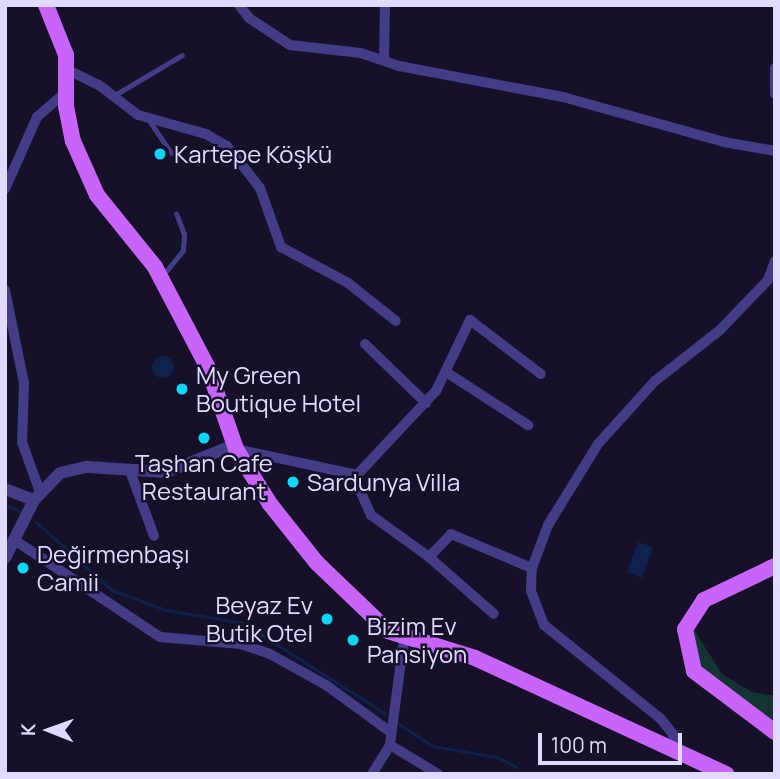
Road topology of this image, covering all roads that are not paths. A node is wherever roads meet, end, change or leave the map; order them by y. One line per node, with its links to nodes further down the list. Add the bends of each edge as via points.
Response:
1 (46, 5): 7 (main road)
2 (239, 5): 5 (street, via 290,45 361,53)
3 (386, 5): 5 (street)
4 (181, 55): 10 (lane)
5 (384, 61): 12 (street, via 562,97 724,142)
6 (775, 68): 9 (street)
7 (68, 70): 8 (main road); 10 (street)
8 (65, 93): 14 (street, via 37,117); 17 (main road, via 73,141 97,195)
9 (775, 94)
10 (113, 96): 11 (street)
11 (148, 119): 13 (lane); 19 (street, via 206,134 227,146 260,188 281,247 348,283)
12 (775, 151)
13 (171, 153)
14 (5, 189)
15 (176, 213): 17 (lane, via 184,234 183,250 176,264)
16 (775, 261): 35 (street, via 768,280 720,330 655,381 598,444 548,525)
17 (160, 277): 25 (main road, via 215,383)
18 (5, 290): 29 (street, via 24,383 22,442)
19 (396, 321)
20 (365, 344): 23 (street)
21 (446, 372): 22 (street, via 470,320); 23 (street); 24 (street)
22 (541, 374)
23 (426, 403): 27 (street)
24 (528, 425)
25 (235, 447): 26 (street, via 177,470); 27 (street); 37 (main road, via 265,497 317,563 382,626)
26 (131, 471): 29 (street, via 70,469); 30 (street)
27 (354, 477): 32 (street, via 371,515)
28 (5, 489): 29 (street)
29 (37, 496): 31 (street)
30 (154, 536)
31 (16, 541): 33 (street); 38 (street, via 160,637 241,644 270,654 326,685)
32 (429, 557): 35 (street, via 451,534); 36 (street)
33 (5, 558)
34 (775, 566): 39 (main road, via 704,600 685,629 694,671)
35 (532, 568): 41 (street, via 531,591 544,625 661,719 673,734)
36 (494, 614)
37 (404, 638): 38 (street); 41 (main road, via 464,653)
38 (389, 731): 40 (street)
39 (775, 732)
40 (390, 746): 42 (street); 43 (street)
41 (676, 751): 44 (main road)
42 (372, 774)
43 (438, 774)
44 (726, 774)

